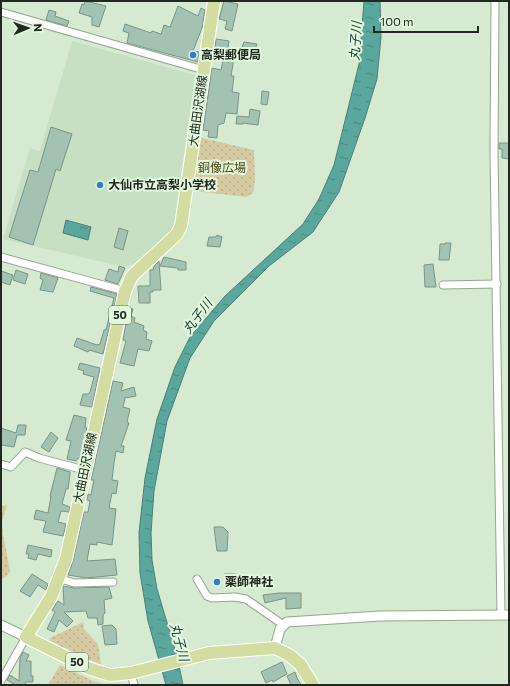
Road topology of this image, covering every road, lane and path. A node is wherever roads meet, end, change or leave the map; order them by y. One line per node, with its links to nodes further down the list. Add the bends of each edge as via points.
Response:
1 (214, 1): 4 (main road, 大曲田沢湖線 / 50)
2 (495, 1): 6 (street, via 494,152)
3 (1, 12): 4 (street)
4 (204, 70): 8 (main road, 大曲田沢湖線 / 50, via 181,226 177,234 132,276)
5 (1, 257): 8 (street)
6 (497, 284): 7 (street); 14 (street)
7 (443, 285)
8 (125, 291): 10 (main road, 大曲田沢湖線 / 50)
9 (1, 464): 10 (street, via 11,467 25,452)
10 (84, 470): 11 (main road, 大曲田沢湖線 / 50, via 66,559)
11 (58, 578): 13 (street, via 74,583); 17 (main road, 大曲田沢湖線 / 50, via 50,597)
12 (197, 578): 15 (street, via 207,596 246,599)
13 (113, 582)
14 (505, 615): 15 (street, via 347,617)
15 (282, 624): 18 (street)
16 (1, 625): 17 (street)
17 (26, 637): 19 (main road, 50, via 100,673); 20 (street)
18 (275, 648): 19 (main road, 50, via 209,653); 22 (main road, via 300,664)
19 (131, 673): 21 (street)
20 (1, 681)
21 (134, 685)
22 (313, 685)

